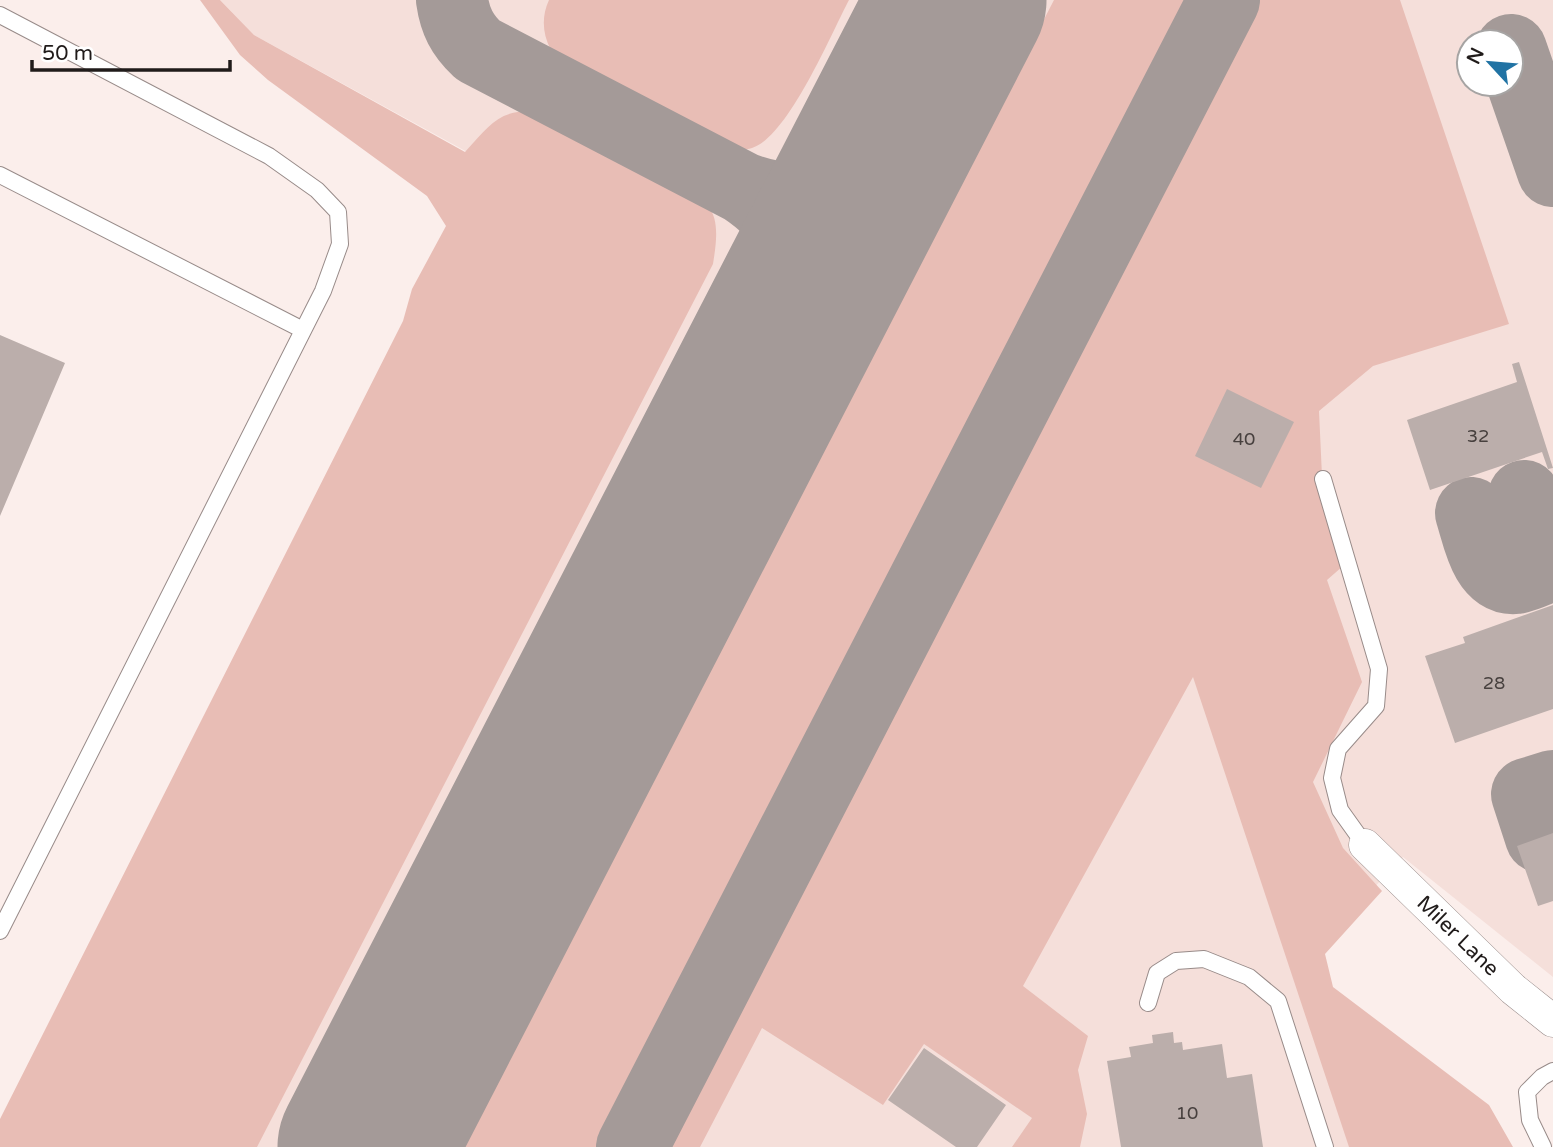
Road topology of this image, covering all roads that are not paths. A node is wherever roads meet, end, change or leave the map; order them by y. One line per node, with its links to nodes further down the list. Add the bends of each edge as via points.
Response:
1 (0, 16): 3 (lane, via 269,156 317,190 338,212 340,244)
2 (0, 175): 3 (lane)
3 (303, 330): 6 (lane)
4 (1323, 479): 5 (lane, via 1379,669 1376,706 1338,749 1332,778 1340,810)
5 (1365, 845): 8 (street, Miler Lane, via 1513,989)
6 (0, 931)
7 (1149, 1003): 10 (lane, via 1157,973 1176,961 1203,959 1249,977 1278,1001)
8 (1553, 1021)
9 (1553, 1071): 11 (lane, via 1527,1092 1530,1120)
10 (1325, 1147)
11 (1543, 1147)

